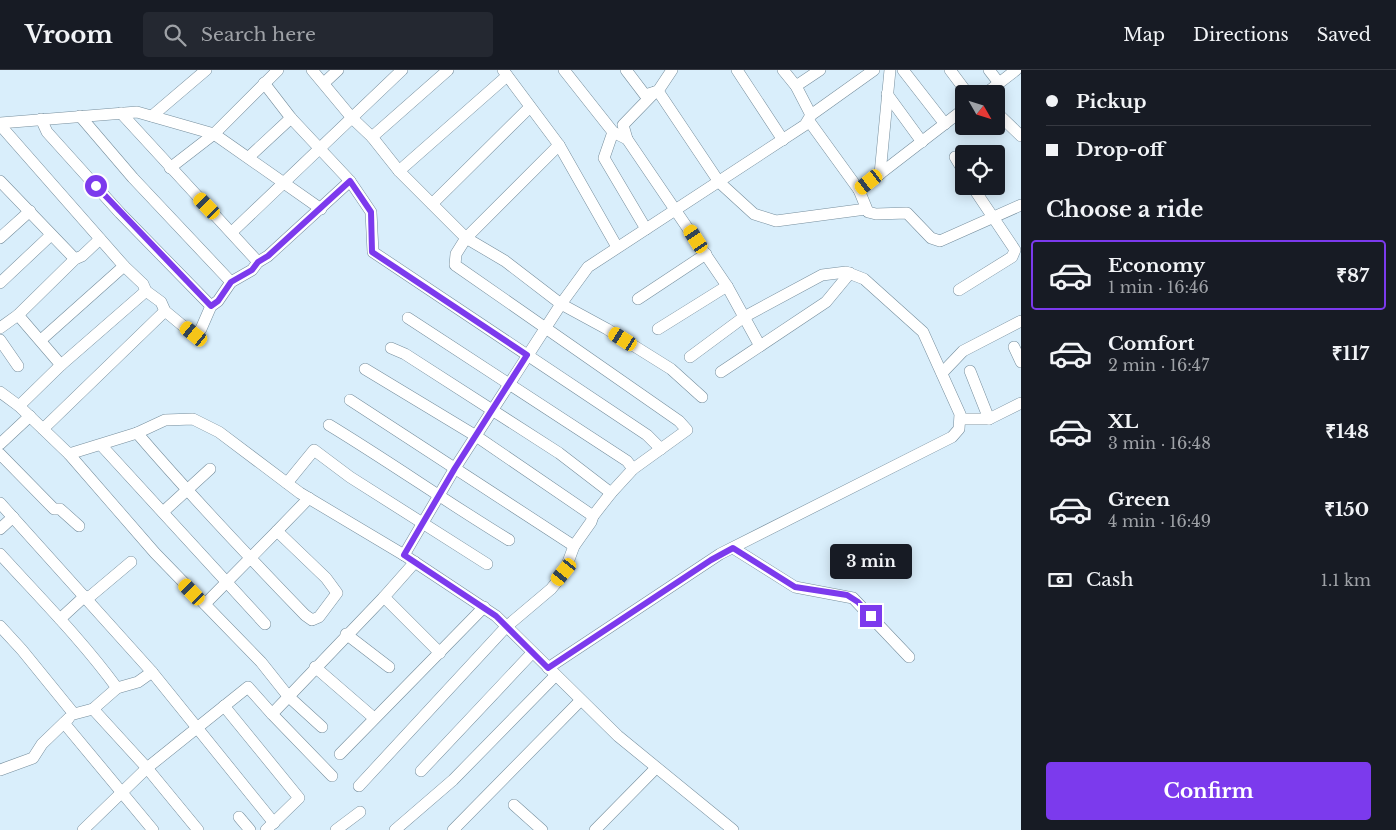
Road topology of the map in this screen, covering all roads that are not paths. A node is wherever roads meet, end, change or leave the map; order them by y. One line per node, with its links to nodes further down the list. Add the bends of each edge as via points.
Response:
1 (206, 70): 32 (street)
2 (278, 70): 21 (street)
3 (312, 70): 22 (street)
4 (338, 70): 22 (street)
5 (402, 70): 35 (street)
6 (448, 70): 44 (street)
7 (564, 70): 41 (street)
8 (626, 70): 27 (street, via 646,95)
9 (672, 70): 27 (street)
10 (737, 70): 46 (street)
11 (783, 70): 26 (street)
12 (820, 70): 26 (street)
13 (874, 70): 36 (street)
14 (890, 70): 28 (street)
15 (903, 70): 40 (street)
16 (950, 70): 24 (street)
17 (990, 70): 23 (street)
18 (1017, 70): 20 (street); 23 (street)
19 (505, 73): 29 (street); 52 (street)
20 (1021, 75)
21 (264, 83): 34 (street); 42 (street)
22 (324, 83): 35 (street)
23 (999, 83): 25 (street)
24 (961, 85)
25 (996, 85)
26 (796, 86): 36 (street)
27 (656, 92): 45 (street, via 623,125); 57 (street)
28 (887, 94): 47 (street); 53 (street)
29 (530, 107): 48 (street); 61 (street)
30 (121, 113): 31 (street); 32 (street, via 137,112); 51 (street)
31 (80, 116): 37 (street); 80 (street, via 133,178)
32 (152, 116): 42 (street)
33 (955, 116): 40 (street)
34 (291, 118): 49 (street); 50 (street)
35 (352, 118): 44 (street); 49 (street)
36 (810, 118): 46 (street); 58 (street)
37 (41, 120): 39 (street); 87 (street, via 47,132 120,213)
38 (1005, 121): 43 (street)
39 (0, 124): 73 (street)
40 (945, 124): 47 (street)
41 (613, 132): 45 (street); 68 (street, via 604,158)
42 (214, 134): 50 (street); 51 (street)
43 (1021, 136)
44 (372, 137): 52 (street)
45 (627, 139): 65 (street)
46 (783, 140): 57 (street)
47 (922, 142): 53 (street)
48 (559, 145): 72 (street); 74 (street)
49 (321, 148): 55 (street); 56 (street)
50 (249, 157): 56 (street)
51 (170, 168): 69 (street)
52 (399, 172): 61 (street)
53 (880, 174): 58 (street)
54 (0, 181): 59 (street)
55 (350, 181): 63 (street); 101 (street, via 371,212 372,252)
56 (285, 182): 63 (street); 69 (street)
57 (719, 182): 64 (street, via 754,214 776,221); 65 (street)
58 (858, 190): 64 (street)
59 (4, 194): 66 (street)
60 (978, 195): 67 (street)
61 (432, 204): 72 (street)
62 (1021, 205): 67 (street)
63 (321, 209): 77 (street)
64 (866, 209): 67 (street, via 872,214 907,214 932,238 940,241)
65 (676, 210): 68 (street); 75 (street)
66 (30, 211): 70 (street); 71 (street)
67 (993, 219): 83 (street, via 1013,246 1014,254)
68 (646, 229): 74 (street)
69 (232, 232): 77 (street)
70 (51, 235): 76 (street); 81 (street)
71 (0, 238)
72 (466, 238): 86 (street, via 505,261); 94 (street, via 456,254 455,265)
73 (100, 239): 76 (street); 78 (street)
74 (617, 247): 86 (street, via 588,267)
75 (706, 254): 82 (street); 85 (street)
76 (75, 259): 89 (street)
77 (258, 262): 80 (street, via 252,270)
78 (124, 266): 84 (street); 97 (street)
79 (850, 273): 90 (street, via 822,275); 98 (street, via 826,302); 109 (street, via 864,279 923,332)
80 (231, 282): 87 (street)
81 (0, 283)
82 (727, 286): 90 (street); 95 (street)
83 (959, 290)
84 (146, 291): 88 (street, via 161,302); 104 (street)
85 (638, 299)
86 (561, 304): 94 (street); 112 (street, via 671,369)
87 (211, 306): 88 (street, via 201,328 194,334)
88 (165, 311): 121 (street)
89 (18, 315): 93 (street); 97 (street)
90 (744, 317): 98 (street); 102 (street)
91 (408, 318): 110 (street)
92 (1021, 321): 109 (street, via 962,351)
93 (0, 328)
94 (546, 328): 101 (street); 126 (street, via 679,421 687,430)
95 (658, 329)
96 (0, 340): 105 (street)
97 (42, 340): 104 (street)
98 (760, 346): 108 (street)
99 (1014, 347): 103 (street)
100 (391, 348): 116 (street)
101 (527, 355): 110 (street); 126 (street, via 647,435)
102 (690, 357)
103 (1021, 362)
104 (61, 365): 115 (street)
105 (18, 366)
106 (365, 369): 123 (street)
107 (970, 371): 119 (street)
108 (721, 372)
109 (942, 374): 118 (street)
110 (510, 384): 116 (street); 131 (street, via 627,461)
111 (0, 392): 115 (street)
112 (702, 397)
113 (350, 400): 129 (street)
114 (1021, 403): 119 (street)
115 (19, 406): 117 (street)
116 (492, 410): 123 (street); 134 (street, via 559,453)
117 (30, 416): 121 (street); 124 (street)
118 (962, 419): 119 (street); 147 (street, via 952,437)
119 (989, 419)
120 (329, 425): 135 (street)
121 (43, 428): 128 (street)
122 (137, 433): 125 (street); 132 (street, via 165,420 193,419 219,432); 133 (street)
123 (476, 436): 129 (street); 139 (street)
124 (0, 443)
125 (101, 445): 128 (street); 138 (street)
126 (661, 449): 131 (street)
127 (0, 454): 142 (street, via 54,509 60,509)
128 (69, 454): 157 (street, via 155,553)
129 (455, 468): 135 (street); 146 (street)
130 (210, 469): 133 (street)
131 (633, 469): 134 (street)
132 (287, 483): 136 (street); 141 (street, via 314,450)
133 (186, 491): 138 (street); 150 (street)
134 (611, 493): 139 (street)
135 (438, 497): 141 (street); 145 (street)
136 (309, 498): 144 (street); 149 (street)
137 (0, 503): 140 (street)
138 (163, 512): 154 (street)
139 (593, 516): 146 (street)
140 (13, 517): 143 (street); 155 (street)
141 (423, 523): 149 (street); 153 (street)
142 (80, 526)
143 (0, 529)
144 (277, 531): 150 (street); 150 (street, via 335,588 335,599 319,617 312,620 305,615)
145 (509, 540)
146 (574, 546): 162 (street, via 564,572 551,590)
147 (733, 548): 166 (street, via 795,587 853,598); 170 (street, via 711,560)
148 (0, 554): 159 (street)
149 (404, 555): 152 (street)
150 (250, 559): 154 (street)
151 (131, 562): 155 (street)
152 (414, 562): 156 (street); 158 (street)
153 (487, 564)
154 (226, 583): 157 (street); 160 (street)
155 (86, 597): 159 (street); 169 (street)
156 (384, 597): 163 (street); 164 (street)
157 (205, 604): 172 (street, via 261,662)
158 (484, 607): 162 (street); 164 (street)
159 (60, 619): 171 (street)
160 (265, 624)
161 (0, 626): 176 (street)
162 (506, 627): 165 (street); 188 (street)
163 (346, 634): 167 (street); 168 (street)
164 (440, 653): 178 (street)
165 (532, 653): 170 (street); 186 (street)
166 (909, 657)
167 (315, 667): 172 (street); 178 (street)
168 (388, 667)
169 (152, 672): 171 (street, via 138,682); 181 (street)
170 (552, 672): 173 (street); 201 (street, via 453,780)
171 (117, 688): 175 (street)
172 (288, 696): 177 (street); 180 (street)
173 (580, 701): 184 (street); 202 (street)
174 (224, 706): 177 (street, via 248,687); 181 (street); 193 (street, via 298,798)
175 (93, 709): 176 (street); 183 (street)
176 (74, 714): 179 (street)
177 (272, 714): 187 (street)
178 (374, 718): 182 (street)
179 (64, 723): 185 (street, via 42,744 33,758); 189 (street)
180 (322, 727)
181 (197, 728): 183 (street); 193 (street)
182 (340, 754)
183 (146, 768): 189 (street); 198 (street)
184 (656, 768): 195 (street); 203 (street)
185 (0, 770)
186 (421, 771)
187 (332, 776)
188 (359, 786)
189 (120, 791): 196 (street); 197 (street)
190 (514, 805): 194 (street)
191 (360, 812): 200 (street)
192 (239, 817): 199 (street)
193 (270, 826)
194 (535, 828)
195 (725, 828)
196 (83, 830)
197 (153, 830)
198 (198, 830)
199 (250, 830)
200 (336, 830)
201 (395, 830)
202 (453, 830)
203 (595, 830)

